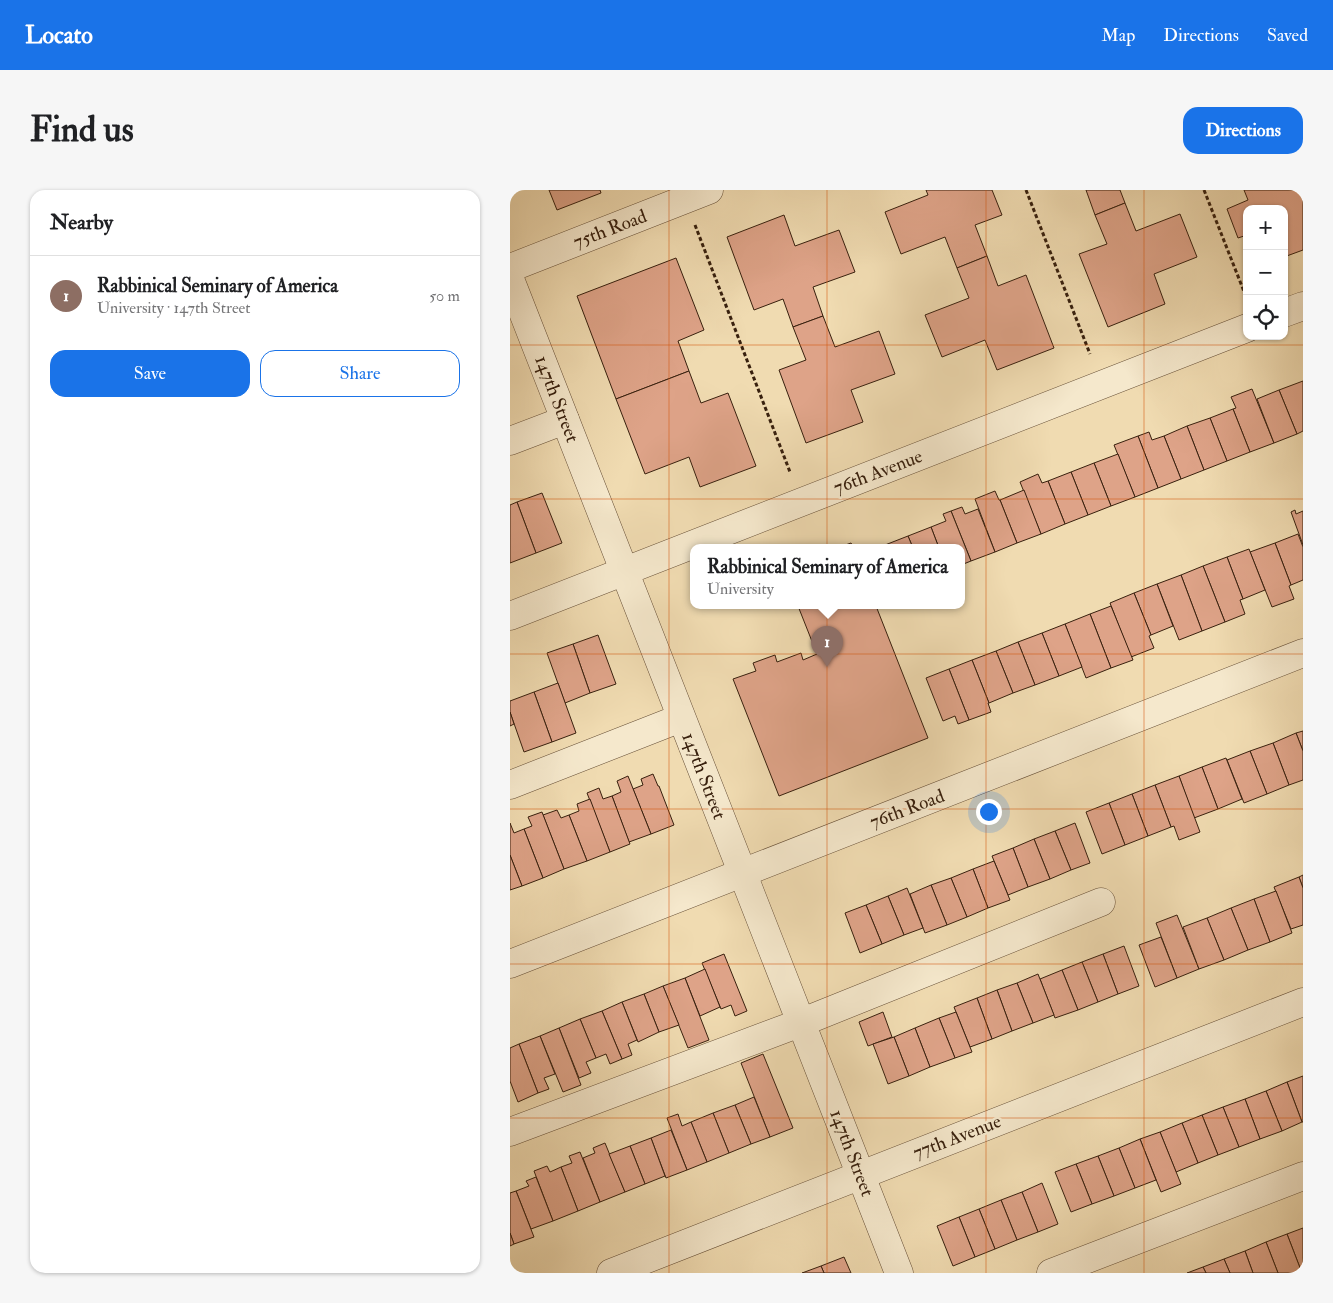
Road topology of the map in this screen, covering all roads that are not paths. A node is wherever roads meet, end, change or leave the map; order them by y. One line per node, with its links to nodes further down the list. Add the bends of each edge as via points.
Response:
1 (709, 190): 2 (street, 75th Road)
2 (510, 268)
3 (510, 280): 7 (street, 147th Street)
4 (1303, 306): 5 (street)
5 (1288, 312)
6 (1243, 330): 9 (street, 76th Avenue)
7 (565, 420): 8 (street); 11 (street, 147th Street)
8 (510, 441)
9 (695, 544)
10 (690, 546): 11 (street, 76th Avenue)
11 (624, 572): 12 (street, 76th Avenue); 14 (street, 147th Street)
12 (510, 616)
13 (1303, 653): 16 (street, 76th Road)
14 (681, 718): 15 (street); 16 (street, 147th Street)
15 (510, 785)
16 (742, 874): 18 (street, 76th Road); 20 (street, 147th Street)
17 (1101, 902): 20 (street)
18 (510, 964)
19 (1303, 1002): 22 (street, 77th Avenue)
20 (800, 1023): 21 (street); 22 (street, 147th Street)
21 (510, 1132)
22 (860, 1175): 24 (street, 77th Avenue); 25 (street, 147th Street)
23 (1303, 1176): 26 (street)
24 (611, 1273)
25 (898, 1273)
26 (1051, 1273)

